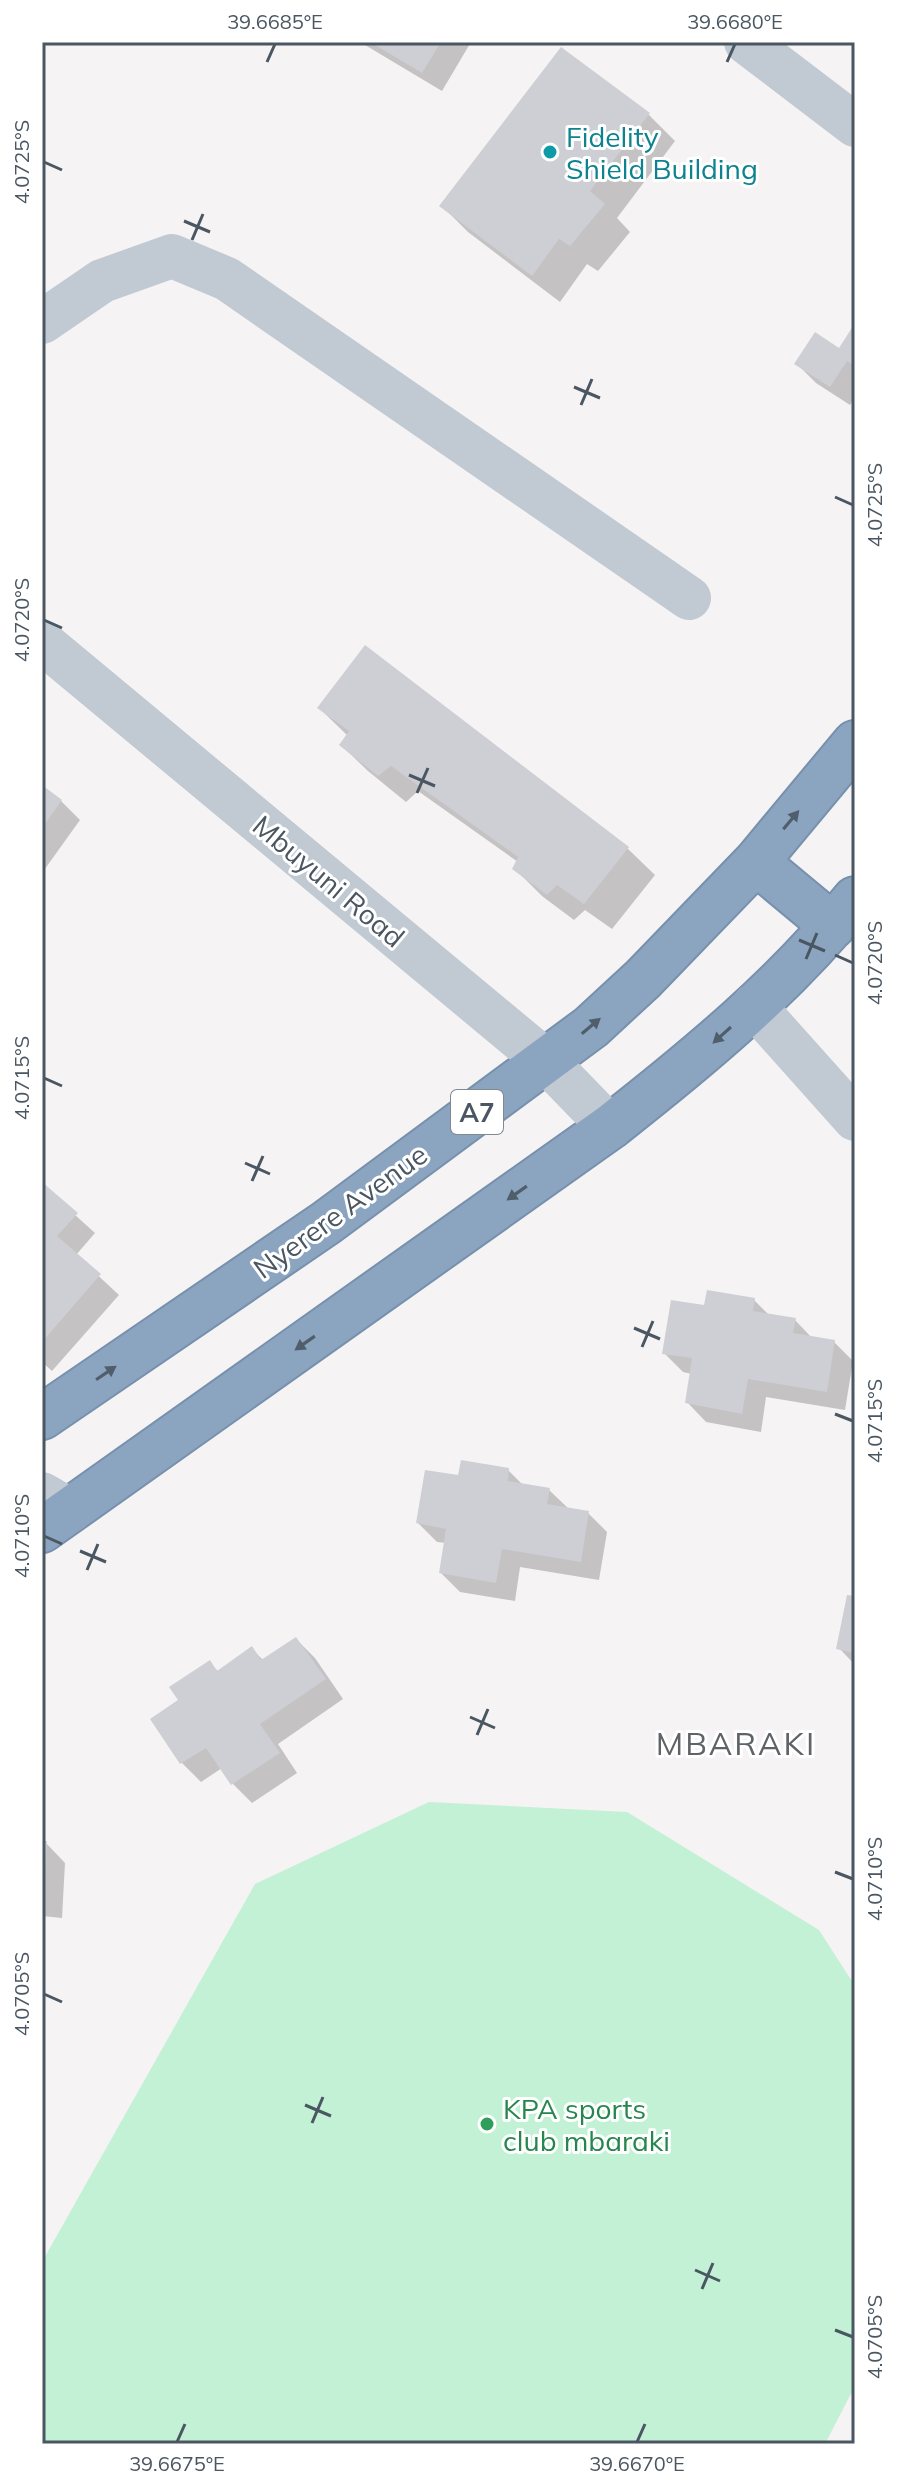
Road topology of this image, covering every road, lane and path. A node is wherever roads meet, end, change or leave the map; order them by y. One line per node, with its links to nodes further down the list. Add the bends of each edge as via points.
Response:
1 (746, 42): 2 (street)
2 (855, 125)
3 (42, 322): 4 (street, via 102,281 172,256 227,279)
4 (689, 598)
5 (42, 642): 10 (street, Mbuyuni Road)
6 (855, 743): 7 (highway, Nyerere Avenue / A7, one-way to 6)
7 (756, 862): 8 (highway); 10 (highway, Nyerere Avenue / A7, one-way to 7, via 643,979)
8 (844, 912): 9 (highway)
9 (754, 1006): 11 (street); 12 (highway, one-way to 12)
10 (546, 1061): 12 (street, Mbuyuni Road); 13 (highway, Nyerere Avenue / A7, one-way to 10, via 326,1223)
11 (855, 1119)
12 (610, 1127): 14 (highway, one-way to 14)
13 (42, 1417)
14 (51, 1511)

